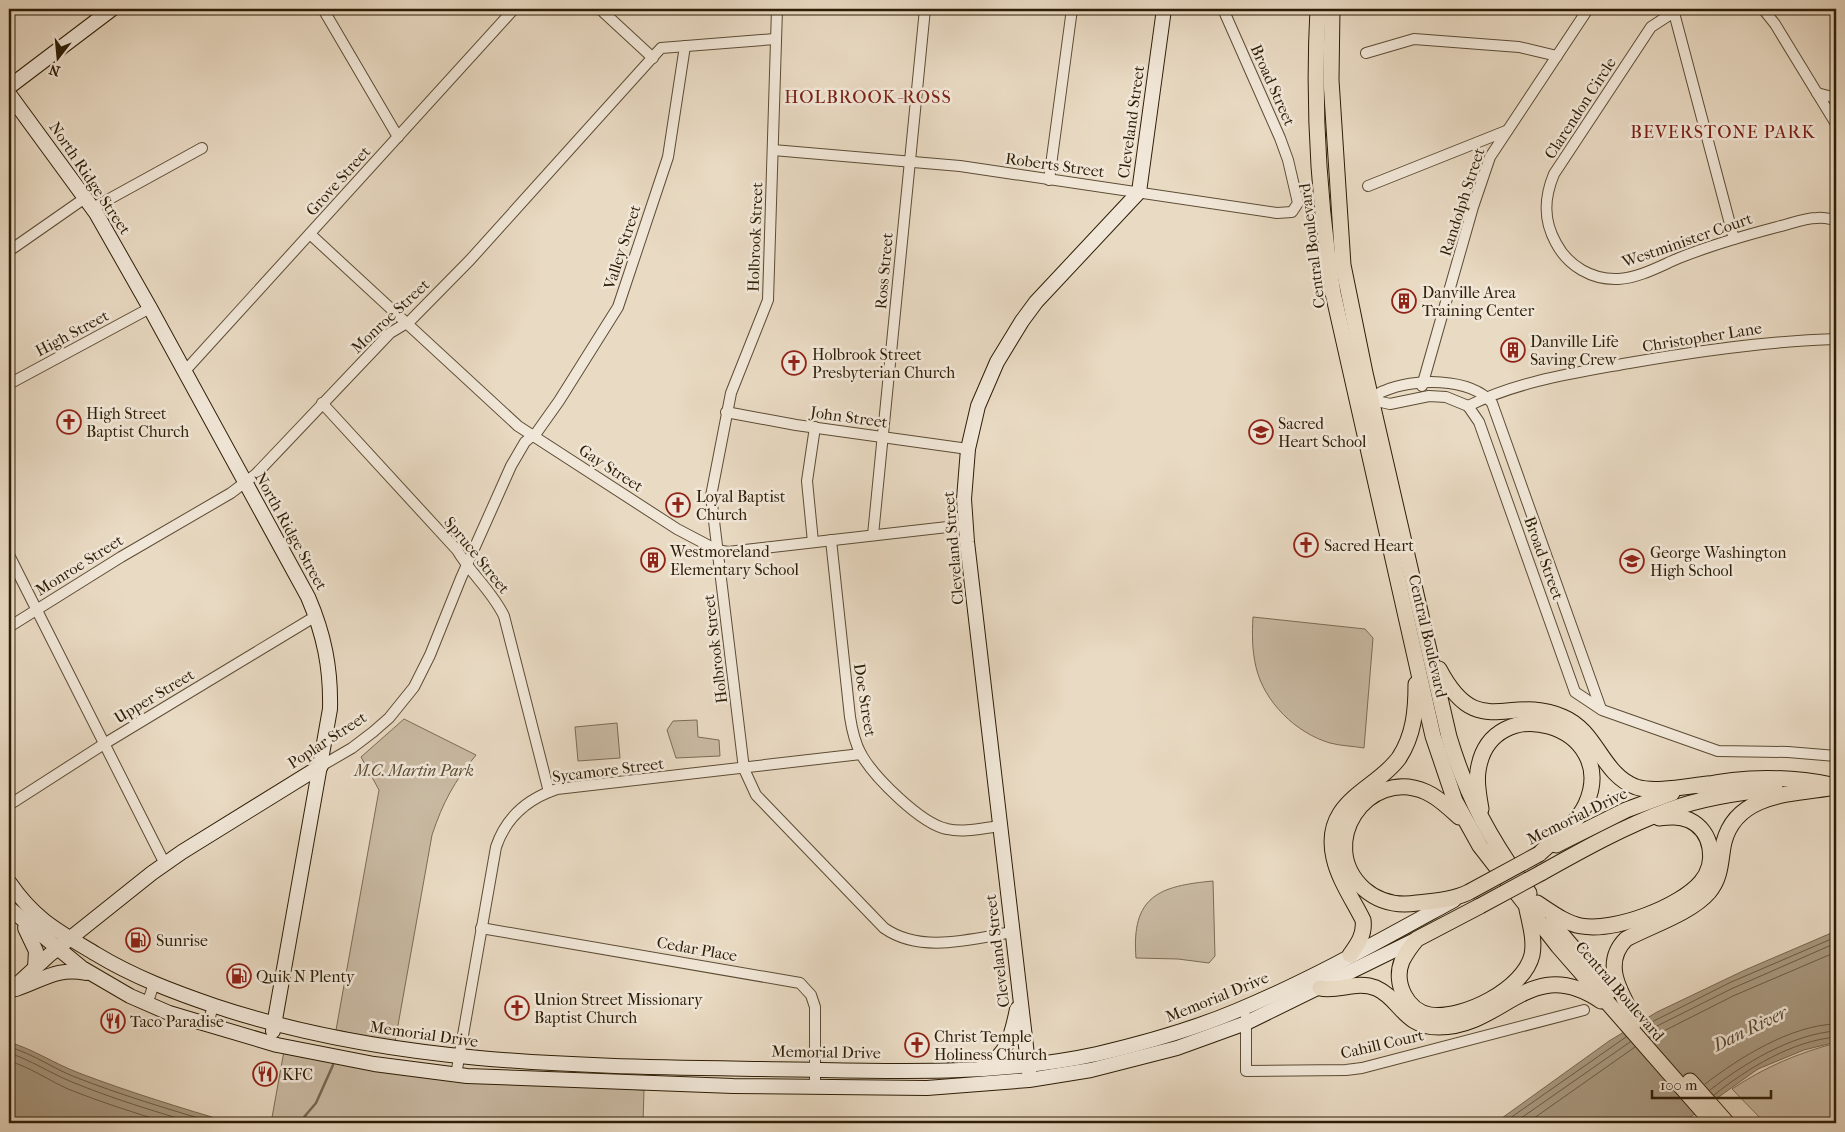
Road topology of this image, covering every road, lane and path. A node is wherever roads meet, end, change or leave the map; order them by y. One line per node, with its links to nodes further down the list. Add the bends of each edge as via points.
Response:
1 (112, 9): 20 (main road)
2 (323, 9): 26 (street)
3 (514, 9): 26 (street, Grove Street)
4 (600, 9): 19 (street)
5 (777, 9): 15 (street, Holbrook Street)
6 (925, 9): 29 (street, Ross Street)
7 (1072, 9): 31 (street)
8 (1164, 9): 33 (main road, Cleveland Street)
9 (1223, 9): 30 (street, Broad Street, via 1280,138)
10 (1318, 9): 70 (main road, Central Boulevard, via 1317,83 1328,261)
11 (1332, 9): 50 (main road, Central Boulevard, via 1331,80 1340,234 1348,290)
12 (1588, 9): 18 (street, Randolph Street)
13 (1763, 9): 21 (street, via 1776,24)
14 (1673, 10): 39 (street, Clarendon Circle, via 1651,27 1554,174 1546,198); 40 (street)
15 (775, 39): 16 (street, Monroe Street); 28 (street, Holbrook Street)
16 (686, 46): 19 (street, Monroe Street, via 661,48); 55 (street, Valley Street, via 668,157 624,294 603,332)
17 (1366, 53): 18 (street, via 1414,39 1519,46)
18 (1557, 56): 25 (street, Randolph Street)
19 (652, 58): 43 (street, Monroe Street, via 494,235)
20 (9, 87)
21 (1817, 93): 23 (street); 24 (street)
22 (9, 94): 34 (main road, North Ridge Street)
23 (1836, 98)
24 (1836, 124)
25 (1506, 131): 32 (street); 46 (street, Randolph Street, via 1484,171)
26 (398, 137): 38 (street, Grove Street)
27 (202, 148): 34 (street)
28 (773, 150): 29 (street, Roberts Street); 53 (street, Holbrook Street, via 768,300)
29 (910, 162): 31 (street, Roberts Street); 56 (street, Ross Street)
30 (1292, 175): 33 (street, Roberts Street, via 1298,203 1294,210 1286,213)
31 (1049, 180): 33 (street, Roberts Street)
32 (1368, 186)
33 (1139, 192): 57 (main road, Cleveland Street, via 1022,321 987,384)
34 (89, 203): 41 (street); 42 (main road, North Ridge Street)
35 (1836, 212): 36 (street, Westminister Court)
36 (1818, 218): 37 (street, Westminister Court); 40 (street, Westminister Court)
37 (1836, 220)
38 (310, 234): 43 (street, Gay Street); 45 (street, Grove Street)
39 (1552, 236): 40 (street, Westminister Court, via 1560,250 1577,267 1608,279 1632,277)
40 (1734, 239)
41 (9, 251)
42 (150, 308): 45 (main road, North Ridge Street); 47 (street, High Street)
43 (407, 324): 51 (street, Monroe Street, via 390,333); 55 (street, Gay Street)
44 (1836, 339): 49 (street, Christopher Lane, via 1784,340 1726,347 1551,378 1514,386)
45 (184, 372): 58 (main road, North Ridge Street)
46 (1424, 382): 48 (street, Randolph Street); 49 (street, via 1462,385); 50 (street, via 1383,391)
47 (9, 384)
48 (1419, 397): 50 (street, via 1390,404); 52 (street, via 1446,397)
49 (1487, 397): 52 (street, Christopher Lane); 71 (street, Broad Street, via 1492,403)
50 (1372, 400): 69 (main road, Central Boulevard)
51 (322, 403): 58 (street, Monroe Street); 65 (street, Spruce Street, via 457,550)
52 (1468, 406): 71 (street, Broad Street, via 1479,422 1575,692)
53 (726, 412): 54 (street, John Street); 63 (street, Holbrook Street, via 712,490)
54 (814, 427): 56 (street, John Street); 62 (street, via 807,481)
55 (533, 436): 63 (street, Gay Street, via 678,529); 65 (street, Poplar Street, via 525,442 505,478)
56 (883, 436): 57 (street, John Street); 60 (street, Ross Street)
57 (968, 449): 59 (main road, Cleveland Street)
58 (245, 483): 66 (street, Monroe Street); 67 (main road, North Ridge Street)
59 (965, 525): 60 (street, Gay Street); 83 (main road, Cleveland Street)
60 (874, 535): 61 (street, Gay Street)
61 (831, 540): 62 (street, Gay Street); 73 (street, Doe Street, via 850,717)
62 (812, 542): 63 (street, Gay Street, via 728,552)
63 (717, 550): 76 (street, Holbrook Street)
64 (9, 555): 66 (street)
65 (466, 566): 75 (street, Poplar Street, via 424,670 402,703 373,732); 79 (street, Spruce Street, via 491,593 504,616)
66 (36, 610): 68 (street, Monroe Street); 72 (street)
67 (316, 616): 72 (street, Upper Street); 75 (main road, North Ridge Street, via 327,652 331,688)
68 (9, 627)
69 (1429, 650): 77 (main road, via 1448,686 1461,701 1481,711 1537,711 1565,718 1581,728 1614,772 1628,783 1646,789); 82 (main road, Central Boulevard, via 1454,755)
70 (1416, 663): 84 (main road, Central Boulevard, via 1438,757); 96 (main road, via 1415,717 1407,743 1394,763 1353,797 1336,824 1334,857 1364,927)
71 (1602, 710): 74 (street, Broad Street, via 1718,751)
72 (104, 744): 80 (street, Upper Street); 86 (street)
73 (861, 754): 76 (street, Sycamore Street); 83 (street, Doe Street, via 892,790 939,828 958,831)
74 (1836, 756)
75 (321, 766): 86 (main road, Poplar Street); 110 (main road, North Ridge Street)
76 (744, 769): 79 (street, Sycamore Street); 92 (street, Holbrook Street, via 756,794 884,928 904,940 928,943)
77 (1708, 784): 78 (main road, Memorial Drive, via 1769,778 1810,780); 85 (main road, Memorial Drive, via 1626,810)
78 (1836, 787): 81 (main road, Memorial Drive, via 1799,787 1738,794 1670,809); 108 (main road, via 1763,799 1746,808 1730,824 1719,875 1707,894 1620,945 1614,961 1615,980)
79 (549, 792): 91 (street, Sycamore Street, via 515,813 500,834)
80 (9, 805)
81 (1647, 819): 89 (main road, via 1670,817 1689,820 1709,841 1709,867 1693,890 1656,911 1590,927 1572,923); 94 (main road, Memorial Drive, bridge)
82 (1484, 825): 85 (main road, via 1477,773 1479,761 1489,744 1503,732 1528,723 1546,724 1563,730 1584,752 1590,772 1589,793 1582,812); 89 (main road, Central Boulevard)
83 (1000, 826): 92 (main road, Cleveland Street)
84 (1468, 827): 88 (main road, via 1425,791 1391,789 1372,796 1356,810 1349,822 1344,844 1350,872 1377,898 1396,904 1413,904); 89 (main road, Central Boulevard, via 1480,846)
85 (1539, 854): 88 (main road, Memorial Drive, bridge)
86 (165, 864): 93 (main road, Poplar Street)
87 (9, 882): 93 (main road, Memorial Drive, via 38,918)
88 (1464, 894): 96 (main road, Memorial Drive)
89 (1532, 904): 94 (main road, via 1532,955 1524,973 1496,995 1466,1010 1429,1014 1409,1003 1400,986 1400,970); 103 (main road, Central Boulevard)
90 (13, 912): 95 (main road, Memorial Drive); 97 (main road, via 34,942)
91 (481, 928): 113 (street, Sycamore Street); 115 (street, Cedar Place, via 800,983 811,995 815,1007)
92 (1012, 932): 102 (main road, Cleveland Street)
93 (71, 939): 95 (main road, Poplar Street); 99 (main road, Memorial Drive)
94 (1417, 939): 100 (main road, Memorial Drive)
95 (57, 949): 97 (main road, Poplar Street); 98 (main road, Memorial Drive)
96 (1350, 955): 106 (main road, Memorial Drive)
97 (35, 968): 101 (main road, Poplar Street)
98 (91, 974): 101 (main road, via 73,970 56,972); 104 (main road, Memorial Drive)
99 (154, 984): 104 (street); 105 (main road, Memorial Drive)
100 (1320, 988): 103 (main road, via 1354,984 1375,987 1409,1018 1438,1027 1462,1023 1523,992 1548,984 1567,985); 109 (main road, Memorial Drive)
101 (10, 991)
102 (1020, 994): 114 (main road, Cleveland Street); 116 (main road, via 1008,1043 995,1060)
103 (1611, 1001): 108 (main road, Central Boulevard); 120 (main road, Central Boulevard)
104 (147, 1004): 111 (main road, Memorial Drive)
105 (213, 1005): 110 (main road, Memorial Drive); 111 (street)
106 (1246, 1007): 109 (street, Cahill Court); 114 (main road, Memorial Drive, via 1140,1044)
107 (1584, 1010): 109 (street, Cahill Court, via 1346,1070 1246,1071)
108 (1636, 1021): 120 (main road, Central Boulevard)
109 (1246, 1023): 118 (main road, Memorial Drive, via 1146,1057)
110 (274, 1024): 112 (main road, North Ridge Street); 113 (main road, Memorial Drive, via 366,1044)
111 (208, 1025): 112 (main road, Memorial Drive)
112 (271, 1042): 117 (main road, Memorial Drive, via 374,1064)
113 (459, 1058): 115 (main road, Memorial Drive); 117 (street, Sycamore Street)
114 (1028, 1064): 116 (main road, Memorial Drive); 118 (main road, Cleveland Street)
115 (814, 1069): 116 (main road, Memorial Drive); 119 (street, Cedar Place)
116 (977, 1070)
117 (456, 1075): 119 (main road, Memorial Drive)
118 (1029, 1080): 119 (main road, Memorial Drive, via 927,1088)
119 (815, 1087)
120 (1722, 1123)

